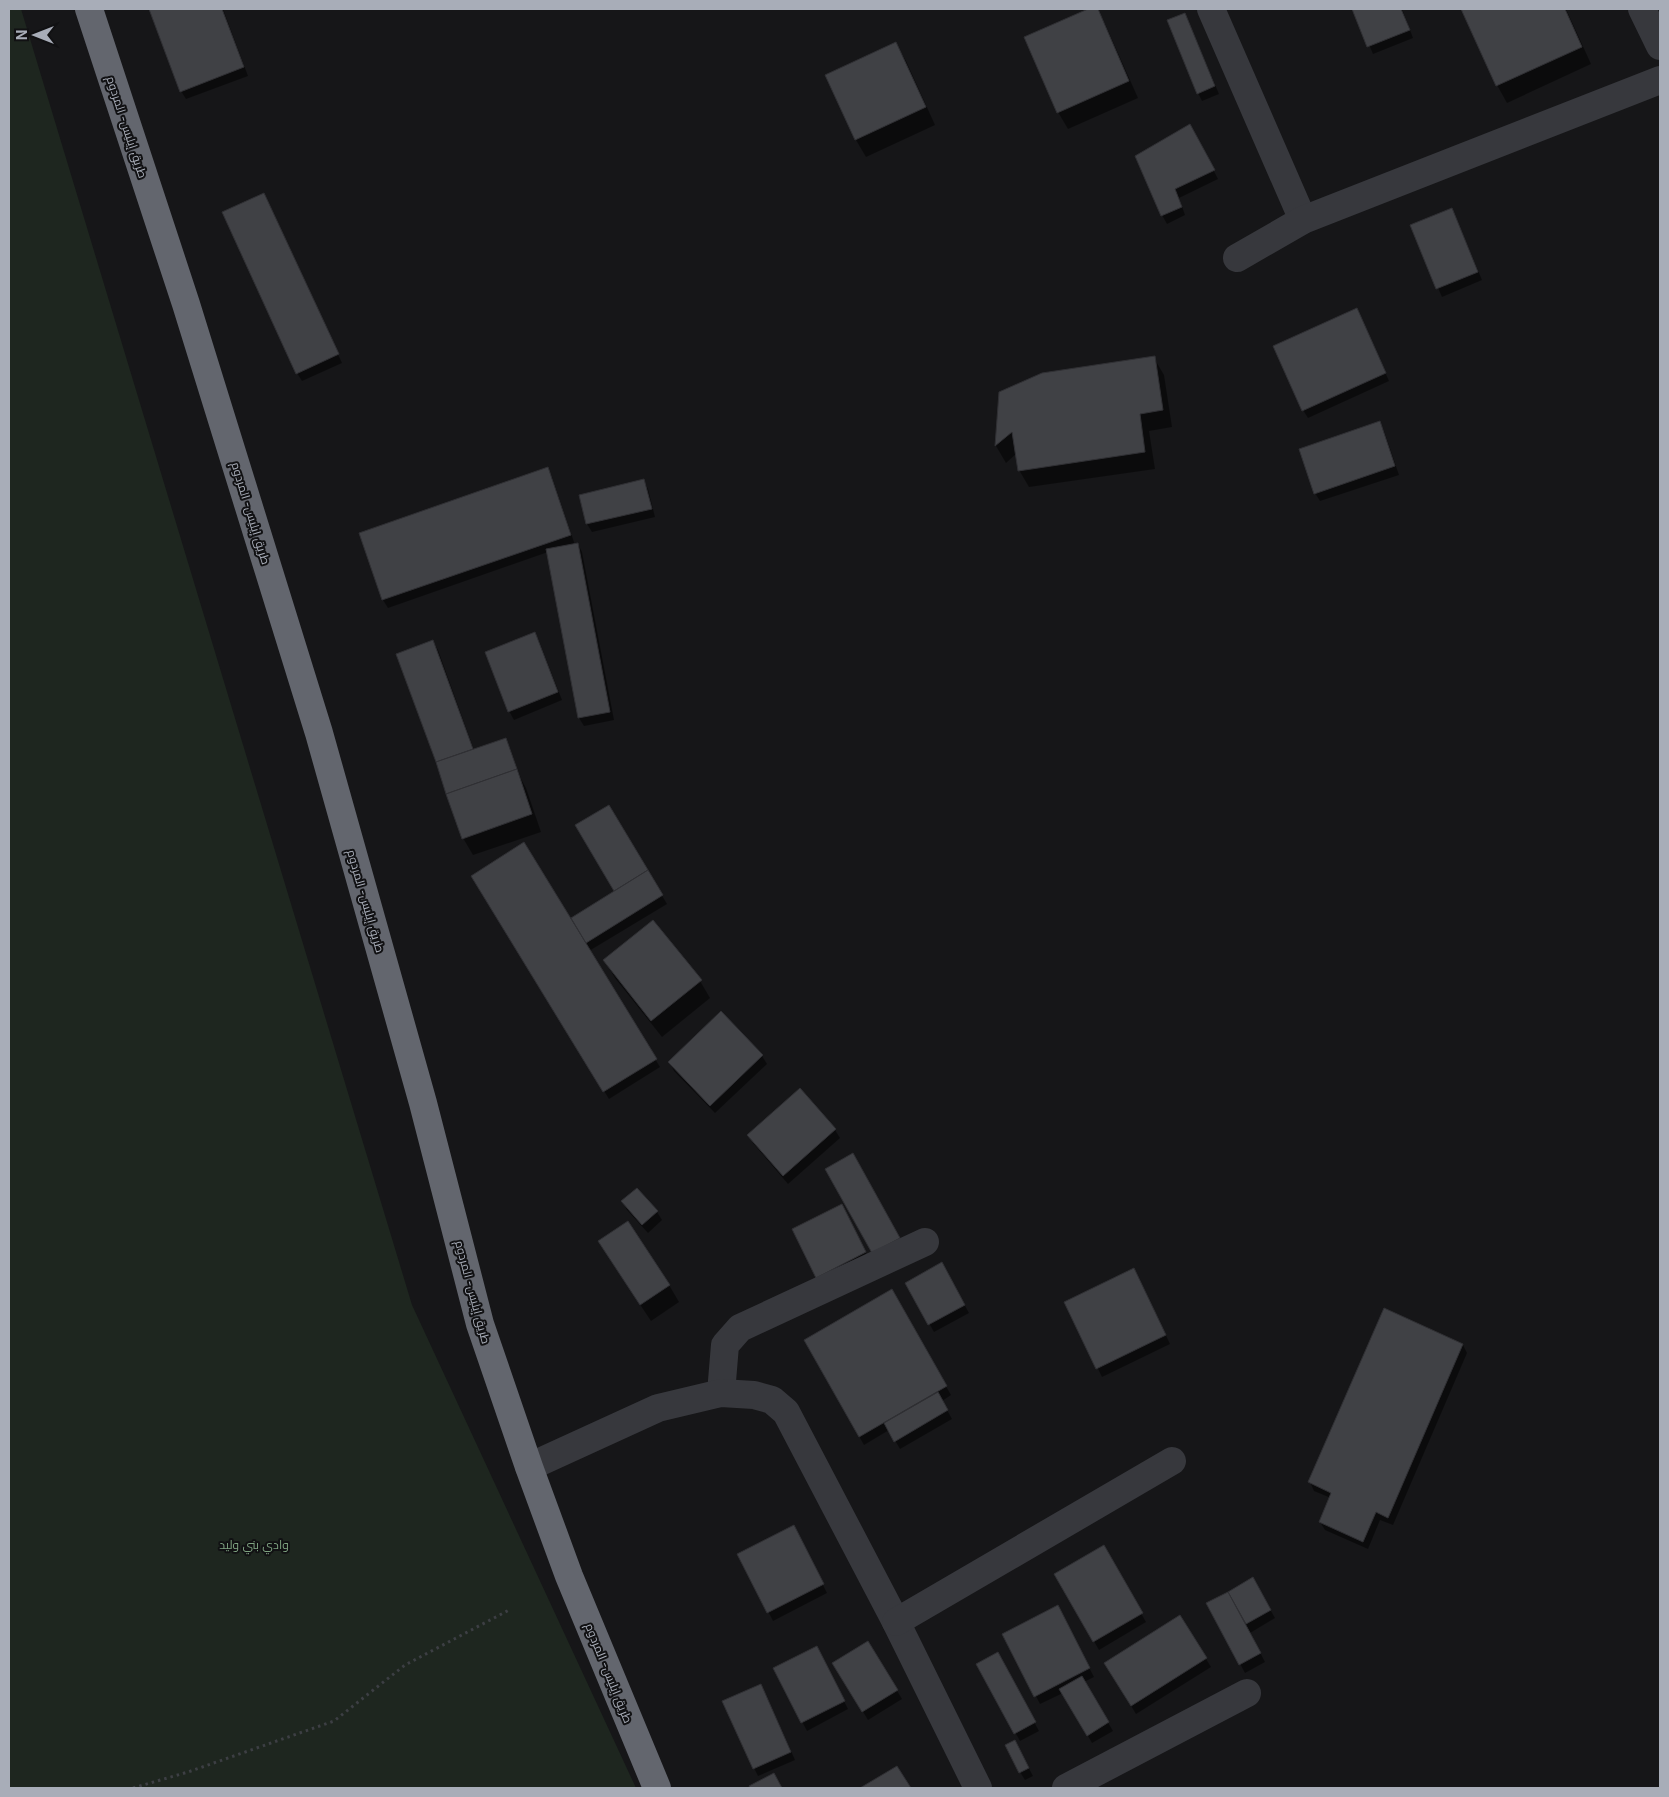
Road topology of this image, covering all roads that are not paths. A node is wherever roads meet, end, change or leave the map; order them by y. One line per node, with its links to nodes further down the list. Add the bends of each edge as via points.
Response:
1 (89, 9): 11 (highway, طريق إيليس- المردوم, via 186,304 319,733 424,1103 480,1324)
2 (1211, 9): 6 (street)
3 (1642, 9): 4 (street)
4 (1660, 46)
5 (1660, 80): 6 (street)
6 (1303, 220): 7 (street)
7 (1237, 258)
8 (925, 1242): 9 (street, via 740,1328 725,1345)
9 (721, 1393): 11 (street, via 658,1408); 12 (street, via 754,1395 772,1400 786,1412)
10 (1172, 1461): 12 (street)
11 (529, 1467): 14 (highway, طريق إيليس- المردوم, via 569,1576)
12 (896, 1622): 15 (street)
13 (1247, 1693): 16 (street)
14 (657, 1788)
15 (978, 1788)
16 (1066, 1788)

